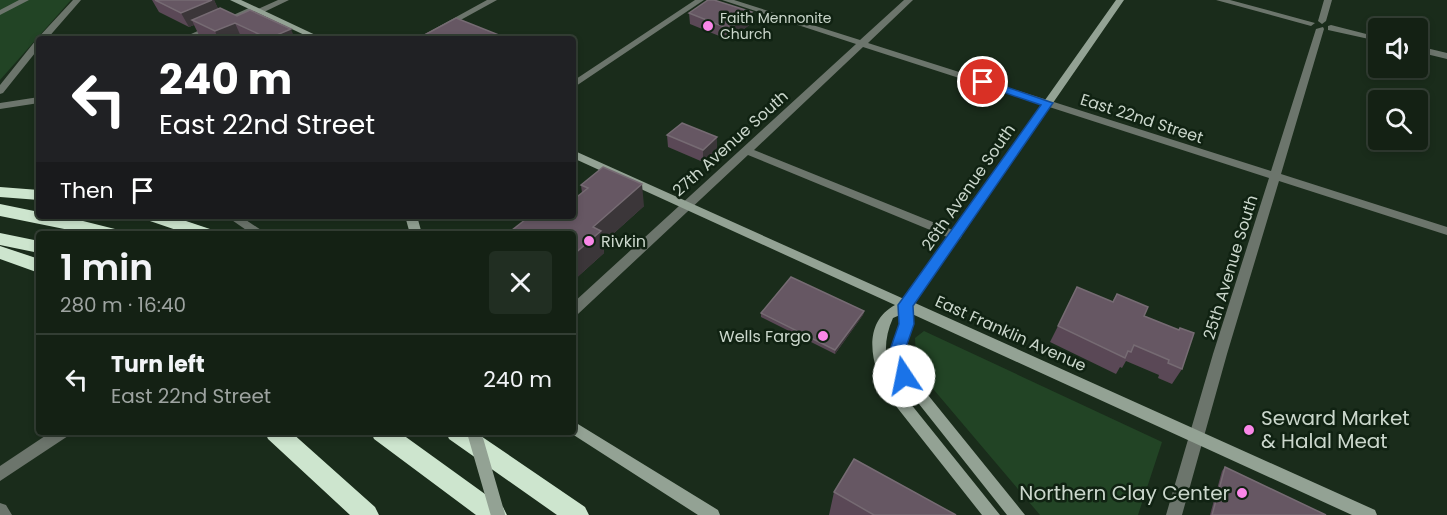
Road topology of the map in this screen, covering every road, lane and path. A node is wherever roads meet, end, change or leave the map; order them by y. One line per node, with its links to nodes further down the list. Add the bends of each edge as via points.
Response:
1 (19, 0): 13 (street)
2 (25, 0): 15 (street)
3 (77, 0): 17 (street)
4 (234, 0): 14 (street)
5 (285, 0): 14 (street)
6 (493, 0): 20 (street)
7 (700, 0): 26 (street)
8 (726, 0): 22 (street, East 22nd Street)
9 (909, 0): 22 (street, 27th Avenue South)
10 (1120, 0): 29 (street, 26th Avenue South)
11 (1220, 0): 16 (street)
12 (1328, 0): 16 (street, 25th Avenue South)
13 (0, 5)
14 (257, 10): 18 (street); 19 (street)
15 (0, 13)
16 (1321, 25): 21 (street); 33 (street, 25th Avenue South)
17 (45, 36)
18 (192, 36)
19 (313, 36)
20 (426, 36)
21 (1368, 37)
22 (862, 44): 29 (street, East 22nd Street); 31 (street, 27th Avenue South)
23 (36, 45): 27 (street)
24 (1428, 51): 25 (street)
25 (1447, 56)
26 (576, 83)
27 (0, 90)
28 (36, 100): 30 (street)
29 (1048, 103): 33 (street, East 22nd Street); 46 (street, 26th Avenue South)
30 (0, 106)
31 (748, 151): 36 (street, 27th Avenue South); 46 (street)
32 (576, 155): 36 (street, East Franklin Avenue)
33 (1275, 176): 45 (street, East 22nd Street); 59 (street, 25th Avenue South)
34 (0, 192): 35 (highway)
35 (36, 195)
36 (686, 206): 51 (street, East Franklin Avenue); 52 (street, 27th Avenue South)
37 (0, 210): 38 (highway)
38 (36, 217)
39 (48, 219): 42 (highway)
40 (162, 219): 43 (highway)
41 (236, 219): 44 (street)
42 (101, 231)
43 (198, 231)
44 (256, 231)
45 (1447, 231)
46 (956, 236): 51 (street, 26th Avenue South)
47 (0, 239): 48 (highway)
48 (36, 247)
49 (0, 252): 50 (highway)
50 (36, 265)
51 (906, 305): 59 (street, East Franklin Avenue); 67 (street, 26th Avenue South, via 888,315 882,328 880,364 884,377); 68 (street, 26th Avenue South, via 906,324 899,347 904,376)
52 (576, 308)
53 (576, 429): 66 (street)
54 (58, 435): 60 (street)
55 (279, 435): 63 (highway)
56 (386, 435): 64 (highway)
57 (461, 435): 65 (highway)
58 (475, 435): 64 (street, bridge)
59 (1198, 437): 69 (street, 25th Avenue South); 70 (street, East Franklin Avenue)
60 (0, 474)
61 (0, 510): 62 (street)
62 (4, 515)
63 (367, 515)
64 (497, 515)
65 (577, 515)
66 (712, 515)
67 (992, 515)
68 (1017, 515)
69 (1174, 515)
70 (1369, 515)

